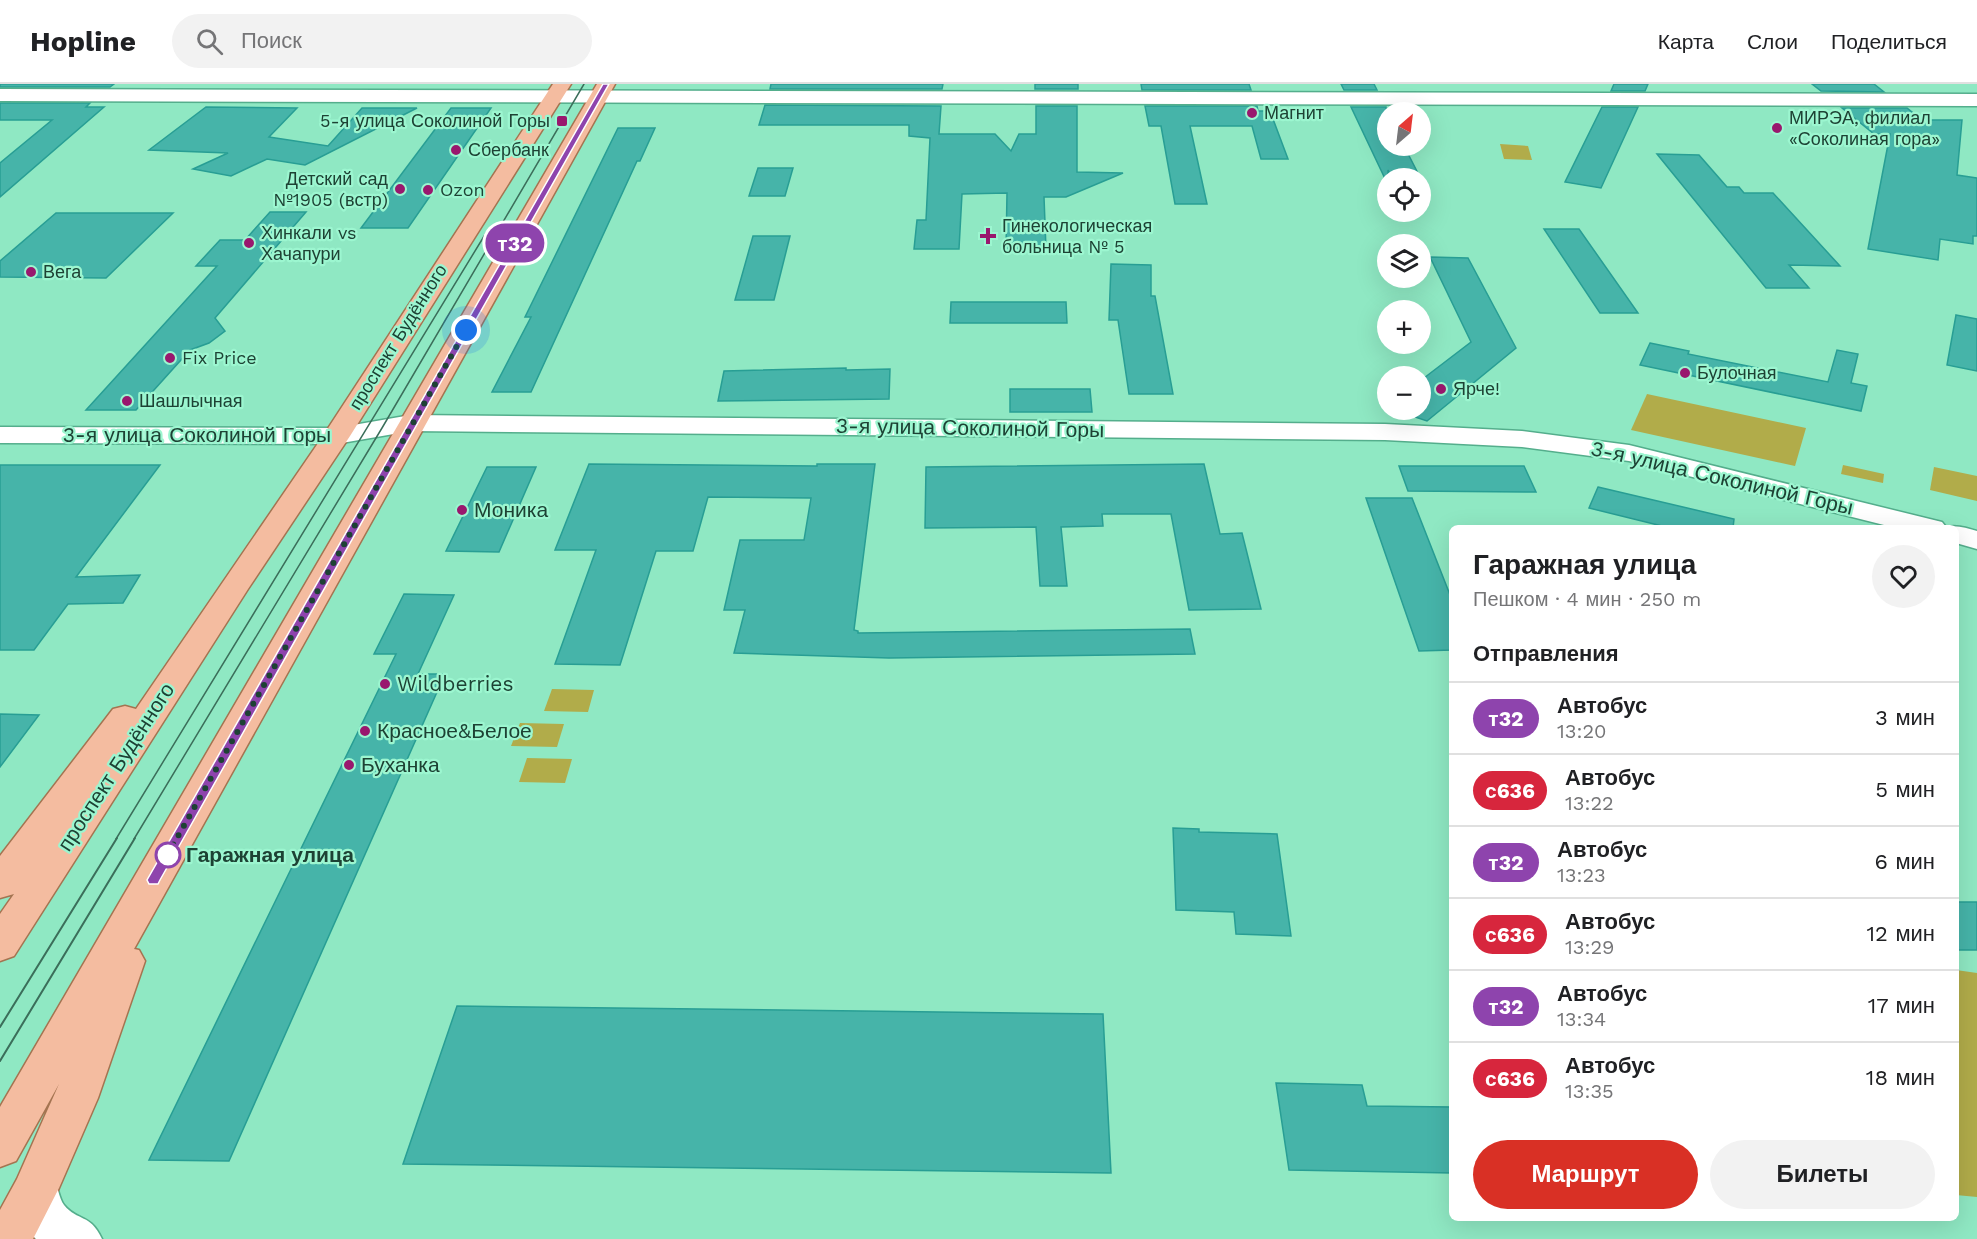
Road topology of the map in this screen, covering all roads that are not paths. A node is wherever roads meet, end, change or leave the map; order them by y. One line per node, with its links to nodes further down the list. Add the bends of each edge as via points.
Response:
1 (559, 89): 2 (street); 4 (street); 8 (main road, проспект Будённого)
2 (603, 90): 3 (street); 6 (main road)
3 (1443, 91): 5 (street)
4 (0, 96)
5 (1977, 99)
6 (411, 423): 8 (street, 3-я улица Соколиной Горы); 9 (street, 3-я улица Соколиной Горы, via 1476,435 1629,453); 13 (main road)
7 (0, 435): 8 (street, 3-я улица Соколиной Горы)
8 (336, 436): 12 (main road, проспект Будённого)
9 (1920, 525)
10 (1959, 535): 11 (street)
11 (1977, 540)
12 (232, 589): 14 (main road, проспект Будённого, via 120,723); 15 (main road, проспект Будённого)
13 (153, 880): 16 (main road); 17 (main road)
14 (0, 884)
15 (0, 946)
16 (28, 1098): 17 (street, via 40,1087 57,1080 75,1083); 18 (main road)
17 (76, 1098): 19 (main road)
18 (0, 1148)
19 (36, 1188): 20 (main road); 21 (street, via 40,1212 53,1225)
20 (9, 1239)
21 (78, 1239)

